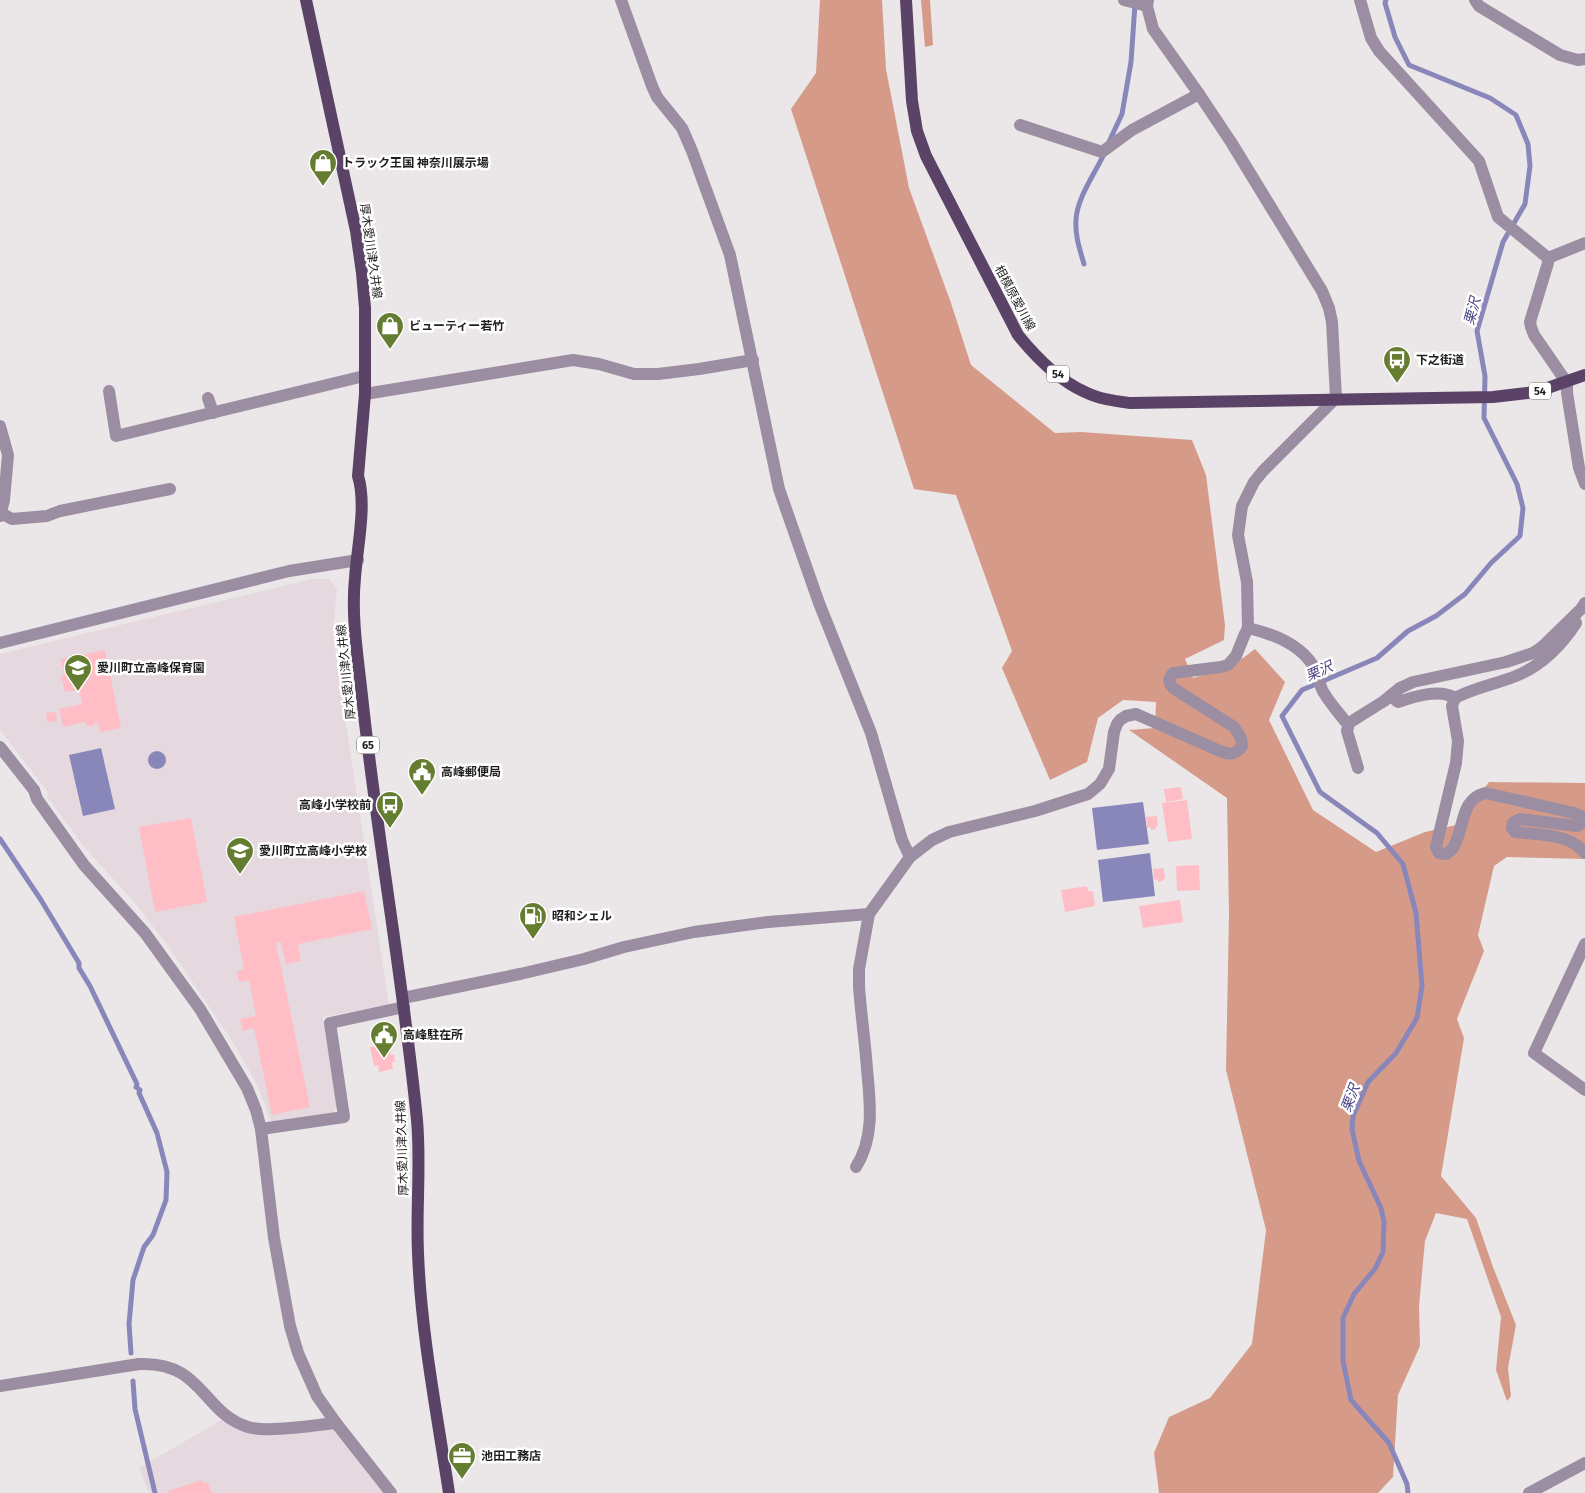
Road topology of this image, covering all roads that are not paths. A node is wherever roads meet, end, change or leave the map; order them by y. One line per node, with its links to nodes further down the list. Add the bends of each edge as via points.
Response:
1 (306, 0): 14 (main road, 厚木愛川津久井線 / 65, via 356,230 365,308)
2 (621, 0): 13 (street, via 657,97 682,128 692,151 730,255)
3 (906, 0): 20 (main road, 相模原愛川線 / 54, via 912,101 917,131 926,156 1018,335 1051,370 1085,392 1130,403)
4 (1124, 0): 7 (street)
5 (1360, 0): 12 (street, via 1371,38 1378,50 1479,161 1498,217)
6 (1476, 0): 8 (street, via 1479,6 1560,55)
7 (1148, 3): 9 (street, via 1153,29)
8 (1585, 59)
9 (1199, 94): 10 (street, via 1132,130 1102,152); 20 (street, via 1322,291 1332,322)
10 (1020, 125)
11 (1585, 243): 12 (street)
12 (1548, 258): 16 (street, via 1530,322)
13 (753, 360): 18 (street, via 658,374 634,374 573,360); 36 (street, via 779,488 819,603 871,733 902,840)
14 (364, 376): 18 (main road, 厚木愛川津久井線 / 65); 21 (street)
15 (1585, 376): 16 (main road, 54)
16 (1567, 383): 20 (main road, 相模原愛川線 / 54, via 1536,392 1493,397); 23 (street)
17 (109, 391): 21 (street, via 116,436)
18 (365, 394): 26 (main road, 厚木愛川津久井線 / 65, via 358,476 362,488)
19 (208, 398): 21 (street)
20 (1336, 398): 28 (street, via 1263,471 1242,506 1238,535 1247,582)
21 (213, 413)
22 (0, 426): 25 (street, via 8,455)
23 (1585, 484)
24 (170, 489): 25 (street, via 60,510 47,516 12,520)
25 (0, 514)
26 (358, 560): 29 (street, via 289,572); 39 (main road, 厚木愛川津久井線 / 65, via 354,622)
27 (1581, 610): 30 (street, via 1533,654 1413,682); 31 (street, via 1568,635 1552,653 1529,670)
28 (1248, 628): 32 (street, via 1262,631 1301,650 1316,670 1322,692); 36 (street, via 1236,656 1228,665 1173,673 1169,678 1173,688 1234,727 1242,746 1236,753 1229,755 1136,714 1126,716 1114,732 1106,776 1088,794 1035,812 949,832)
29 (0, 643)
30 (1391, 696): 31 (street, via 1398,702 1422,695 1449,694); 32 (street)
31 (1455, 698): 35 (street, via 1452,706 1458,741 1456,763 1436,847 1440,853 1446,854 1454,846 1469,802 1485,793 1580,816 1582,823 1577,826 1520,819 1512,823 1512,828 1515,832 1572,841)
32 (1350, 724): 34 (street, via 1347,730)
33 (0, 747): 41 (street, via 34,790 84,865 145,933 200,1009 246,1088)
34 (1358, 768)
35 (1585, 853)
36 (910, 857): 37 (street)
37 (869, 914): 39 (street, via 694,932 624,946 584,959); 42 (street, via 859,987 871,1114 868,1135)
38 (1585, 944): 40 (street, via 1534,1053)
39 (403, 1002): 41 (street, via 330,1023 344,1117); 47 (main road, 厚木愛川津久井線 / 65, via 417,1123 418,1254 423,1317)
40 (1585, 1090)
41 (261, 1129): 44 (street, via 274,1238 290,1326 307,1376)
42 (856, 1167)
43 (0, 1386): 44 (street, via 157,1364 186,1375 226,1416 248,1427 262,1429)
44 (336, 1423): 46 (street)
45 (1585, 1463): 48 (street)
46 (391, 1493)
47 (449, 1493)
48 (1529, 1493)

